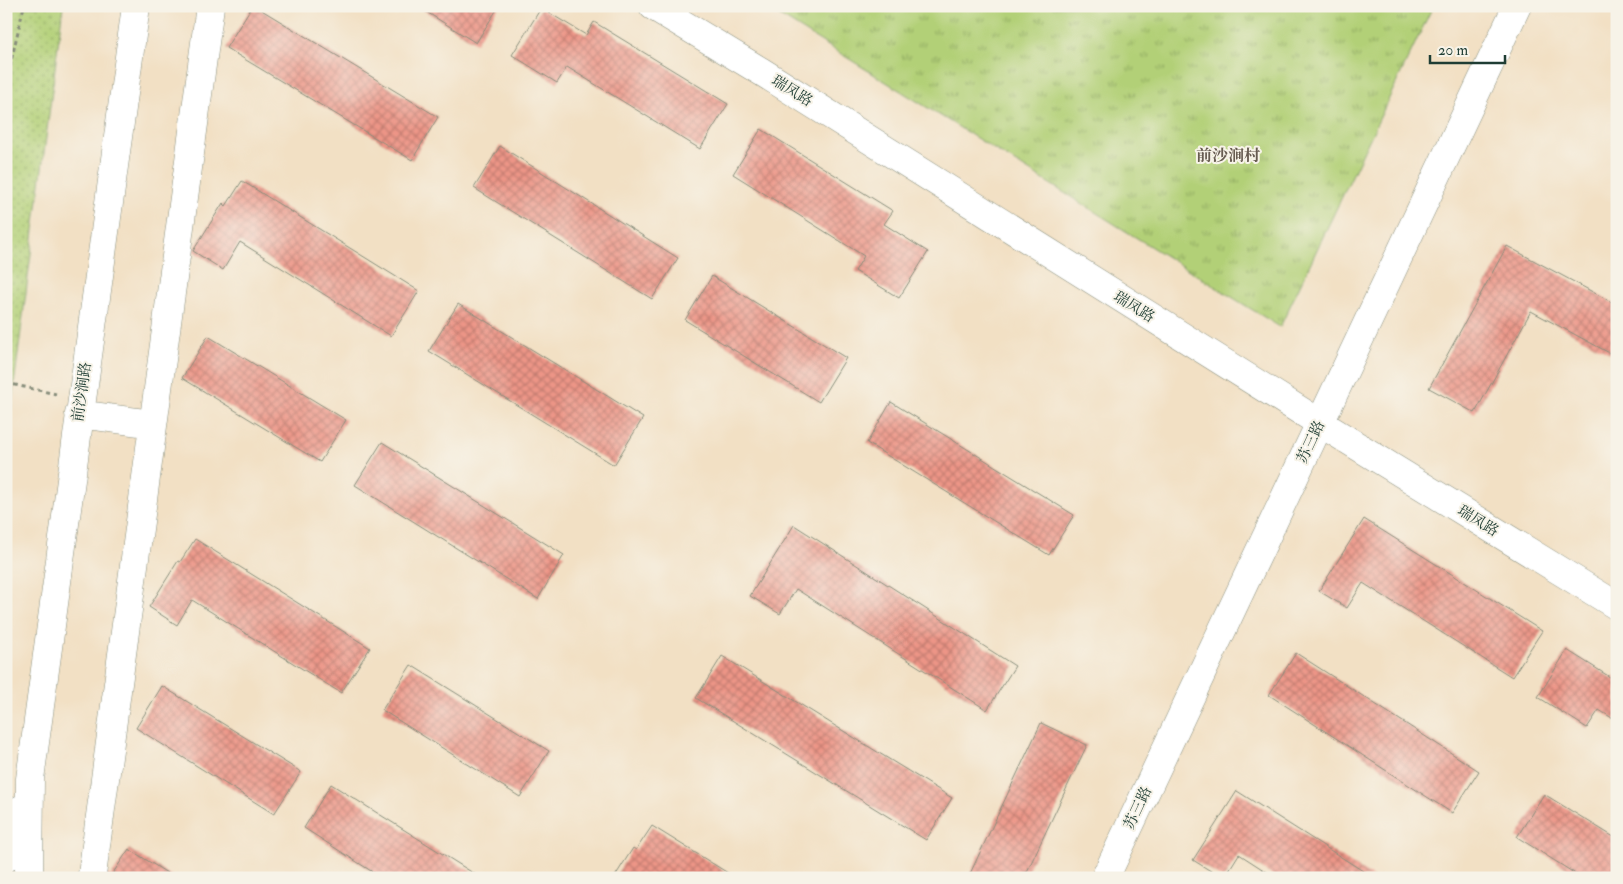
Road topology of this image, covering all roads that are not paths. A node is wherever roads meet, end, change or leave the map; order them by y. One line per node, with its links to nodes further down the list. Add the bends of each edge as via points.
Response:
1 (136, 6): 5 (street, 前沙涧路)
2 (210, 6): 7 (street)
3 (653, 6): 6 (street, 瑞凤路)
4 (1518, 6): 6 (street, 苏三路)
5 (80, 407): 7 (street); 9 (street, 前沙涧路)
6 (1320, 423): 8 (street, 瑞凤路); 13 (street, 苏三路)
7 (153, 424): 11 (street)
8 (1617, 606)
9 (30, 779): 10 (street); 12 (street)
10 (6, 858)
11 (92, 875)
12 (28, 878)
13 (1104, 878)

